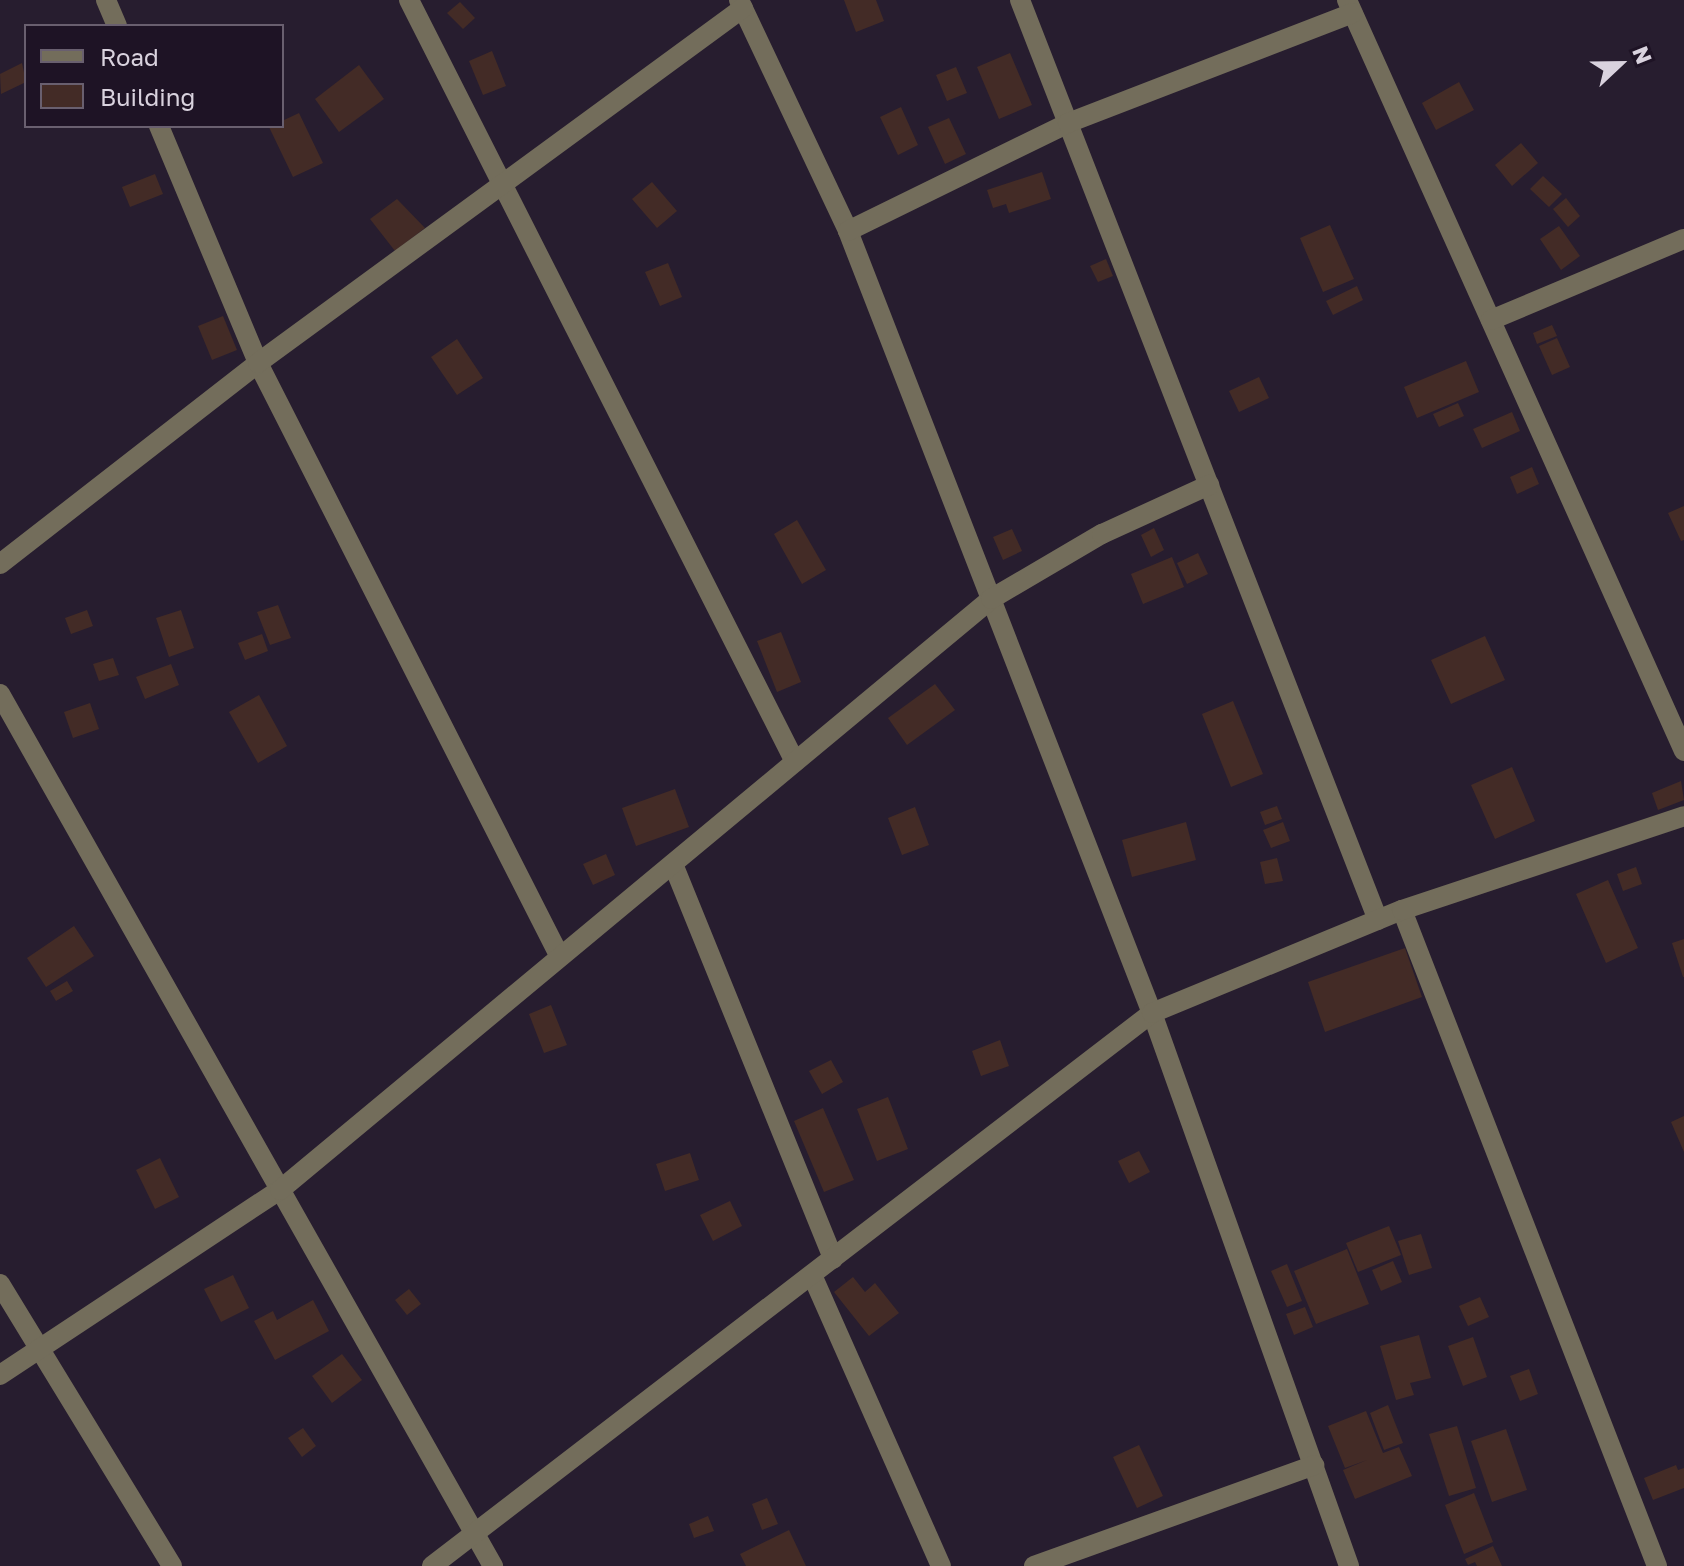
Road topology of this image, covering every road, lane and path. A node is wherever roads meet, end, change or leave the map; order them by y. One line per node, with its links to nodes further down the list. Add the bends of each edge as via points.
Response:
1 (106, 0): 6 (street)
2 (409, 0): 9 (street)
3 (1020, 0): 7 (street)
4 (741, 4): 9 (street); 10 (street)
5 (1350, 6): 7 (street); 12 (street)
6 (116, 24)
7 (1068, 123): 10 (street); 14 (street)
8 (160, 128): 13 (street)
9 (503, 184): 13 (street); 19 (street)
10 (848, 231): 16 (street)
11 (1684, 239): 12 (street)
12 (1491, 320): 18 (street)
13 (258, 363): 15 (street); 24 (street)
14 (1209, 485): 16 (street, via 1102,534); 23 (street)
15 (0, 564)
16 (991, 599): 19 (street); 25 (street)
17 (0, 694): 26 (street)
18 (1684, 751)
19 (795, 762): 21 (street)
20 (1684, 816): 22 (street)
21 (673, 864): 24 (street); 27 (street)
22 (1402, 910): 23 (street); 40 (street)
23 (1378, 920): 25 (street)
24 (560, 957): 26 (street)
25 (1152, 1013): 27 (street); 32 (street)
26 (280, 1190): 30 (street); 33 (street)
27 (833, 1259): 28 (street)
28 (812, 1275): 33 (street); 37 (street)
29 (0, 1284): 30 (street)
30 (39, 1349): 31 (street); 34 (street)
31 (0, 1375)
32 (1314, 1465): 38 (street); 39 (street)
33 (475, 1533): 35 (street); 36 (street)
34 (172, 1566)
35 (432, 1566)
36 (493, 1566)
37 (941, 1566)
38 (1034, 1566)
39 (1349, 1566)
40 (1657, 1566)

